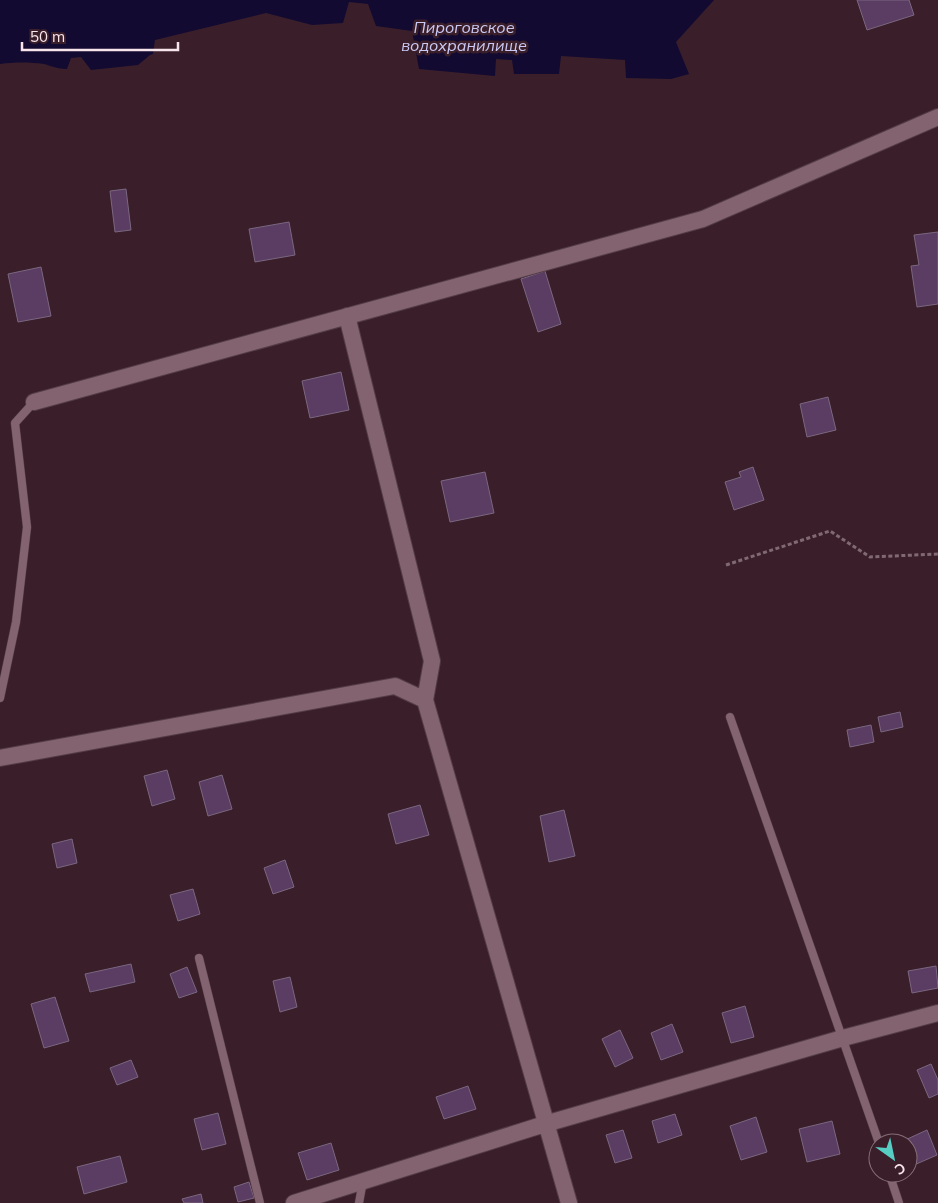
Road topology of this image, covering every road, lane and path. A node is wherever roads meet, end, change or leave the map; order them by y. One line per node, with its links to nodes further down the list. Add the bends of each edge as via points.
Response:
1 (938, 117): 2 (street, via 703,218)
2 (347, 316): 3 (street); 7 (street, via 432,661)
3 (34, 402): 6 (lane, via 15,424 27,527 16,622)
4 (938, 554): 5 (path, via 870,557 830,531)
5 (726, 565)
6 (0, 698)
7 (425, 700): 9 (street, via 395,686); 13 (street)
8 (730, 717): 12 (lane)
9 (0, 758)
10 (199, 958): 17 (lane)
11 (938, 1013): 12 (street)
12 (843, 1038): 13 (street); 14 (lane)
13 (545, 1124): 15 (street); 20 (street)
14 (876, 1133)
15 (363, 1181): 18 (street); 19 (lane)
16 (892, 1183): 21 (lane)
17 (260, 1203)
18 (294, 1203)
19 (359, 1203)
20 (569, 1203)
21 (899, 1203)

